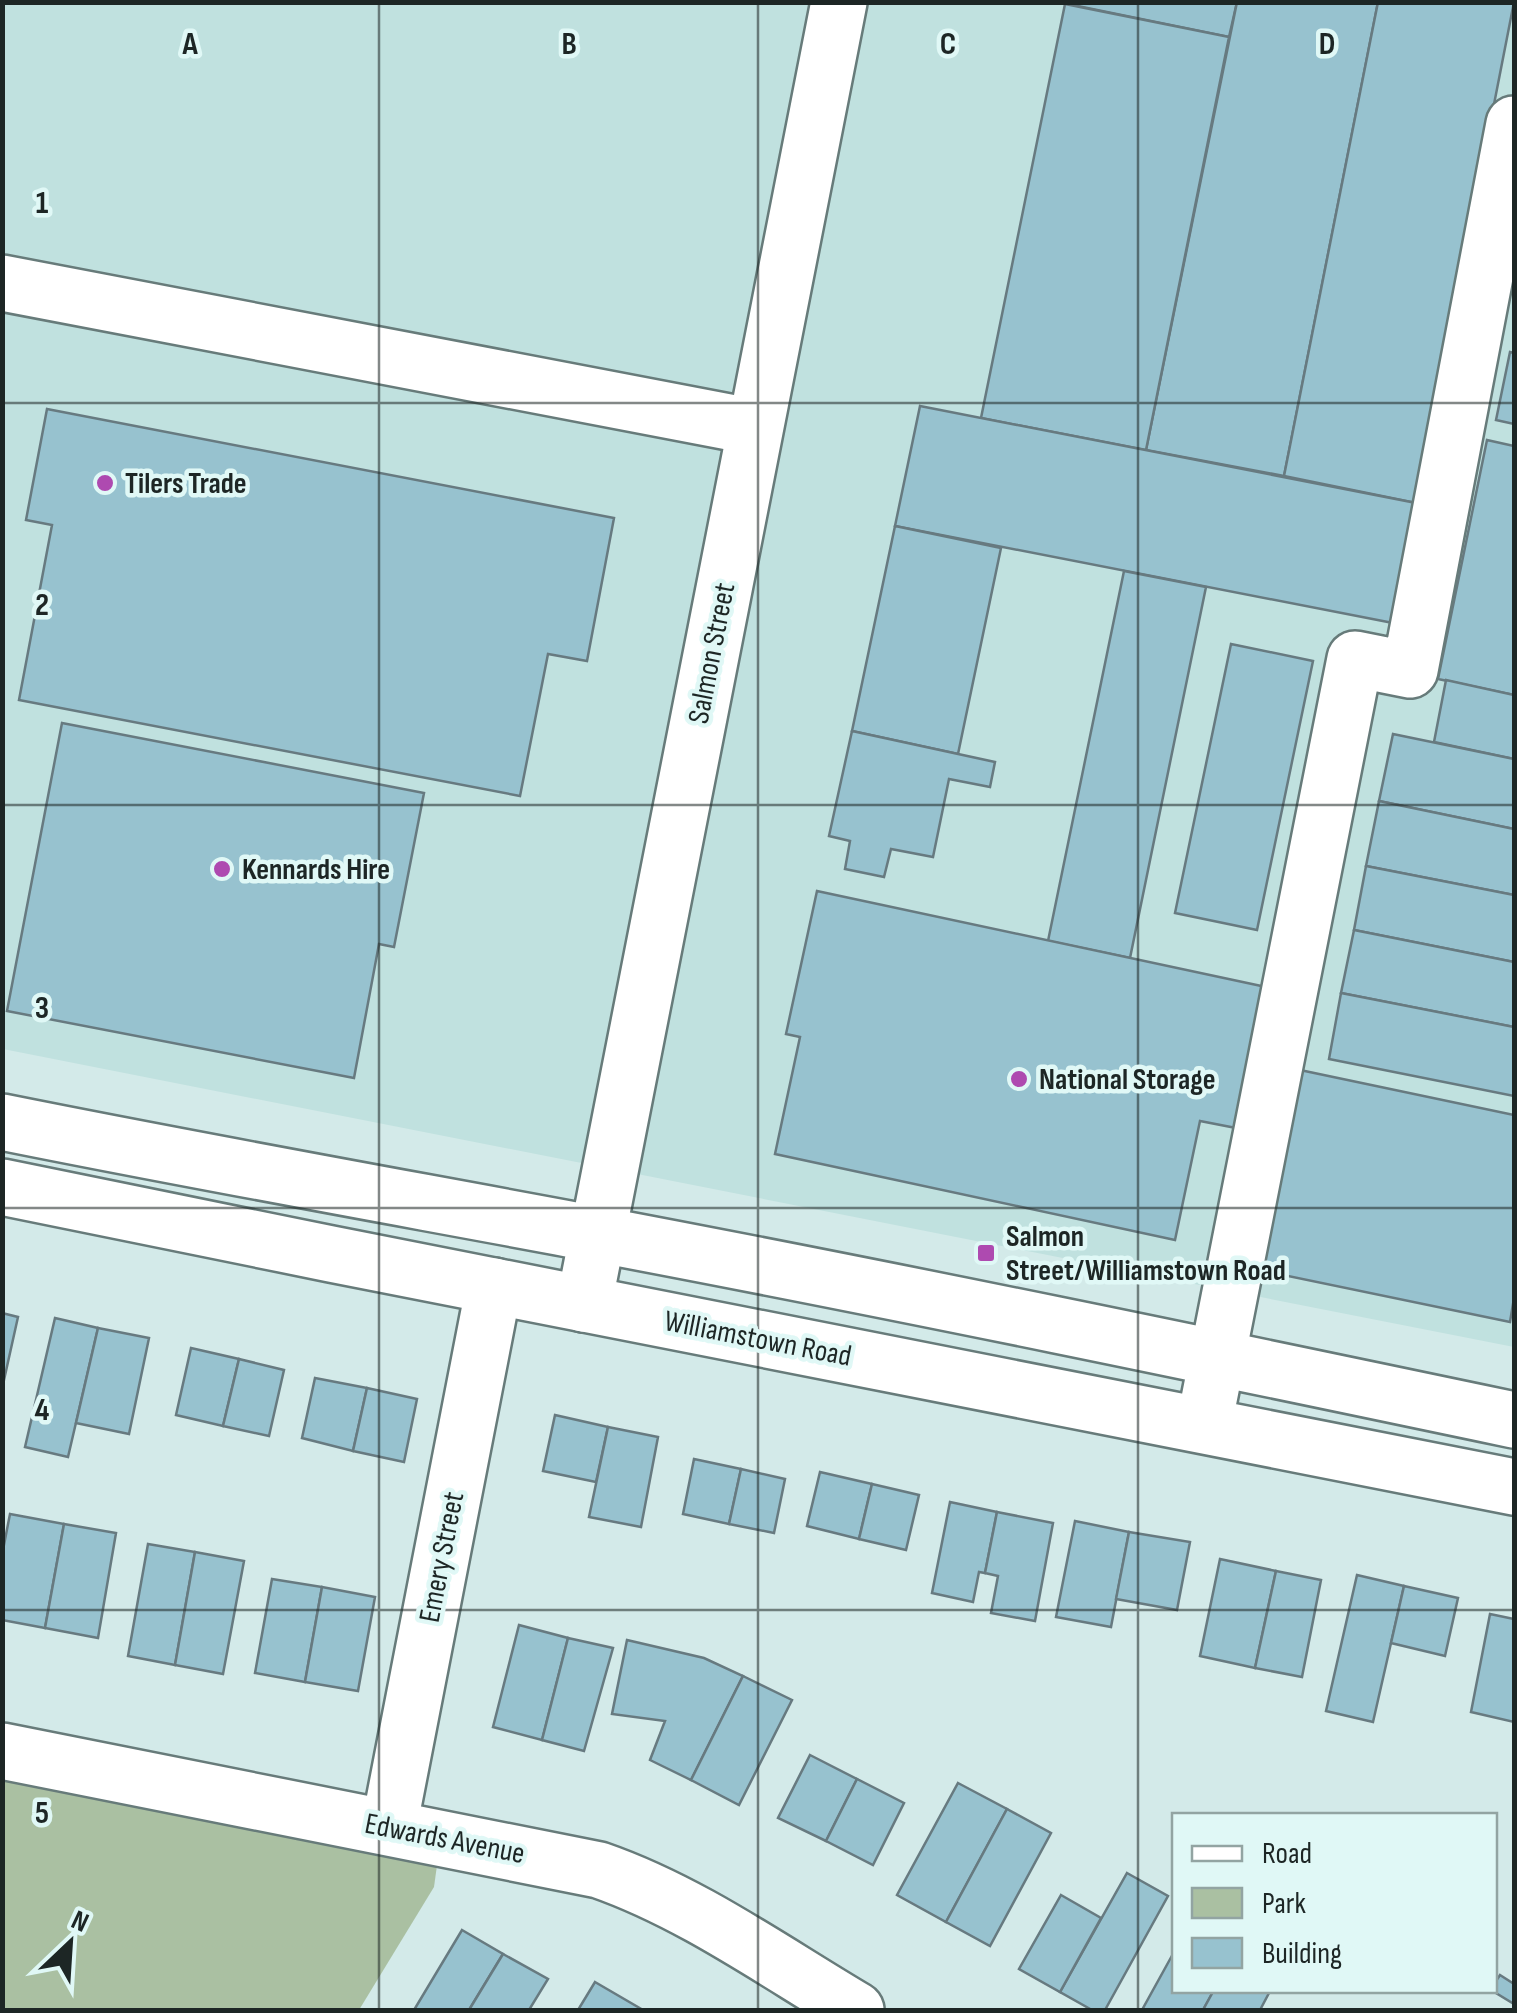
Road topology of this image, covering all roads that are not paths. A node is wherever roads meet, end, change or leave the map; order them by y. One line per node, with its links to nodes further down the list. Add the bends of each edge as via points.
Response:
1 (839, 2): 4 (main road, Salmon Street)
2 (1514, 124): 10 (main road, via 1410,670 1354,659)
3 (2, 283): 4 (main road)
4 (756, 427): 7 (main road, Salmon Street)
5 (2, 1122): 7 (main road)
6 (2, 1187): 8 (main road, Williamstown Road)
7 (597, 1234): 9 (main road, Salmon Street); 10 (main road)
8 (494, 1286): 9 (main road, Williamstown Road); 15 (main road, Emery Street)
9 (584, 1304): 12 (main road, Williamstown Road)
10 (1216, 1358): 11 (main road); 12 (main road)
11 (1514, 1420)
12 (1204, 1425): 13 (main road, Williamstown Road)
13 (1514, 1487)
14 (2, 1750): 15 (main road, Edwards Avenue)
15 (389, 1827): 16 (main road, Edwards Avenue, via 626,1880)
16 (856, 2010)

